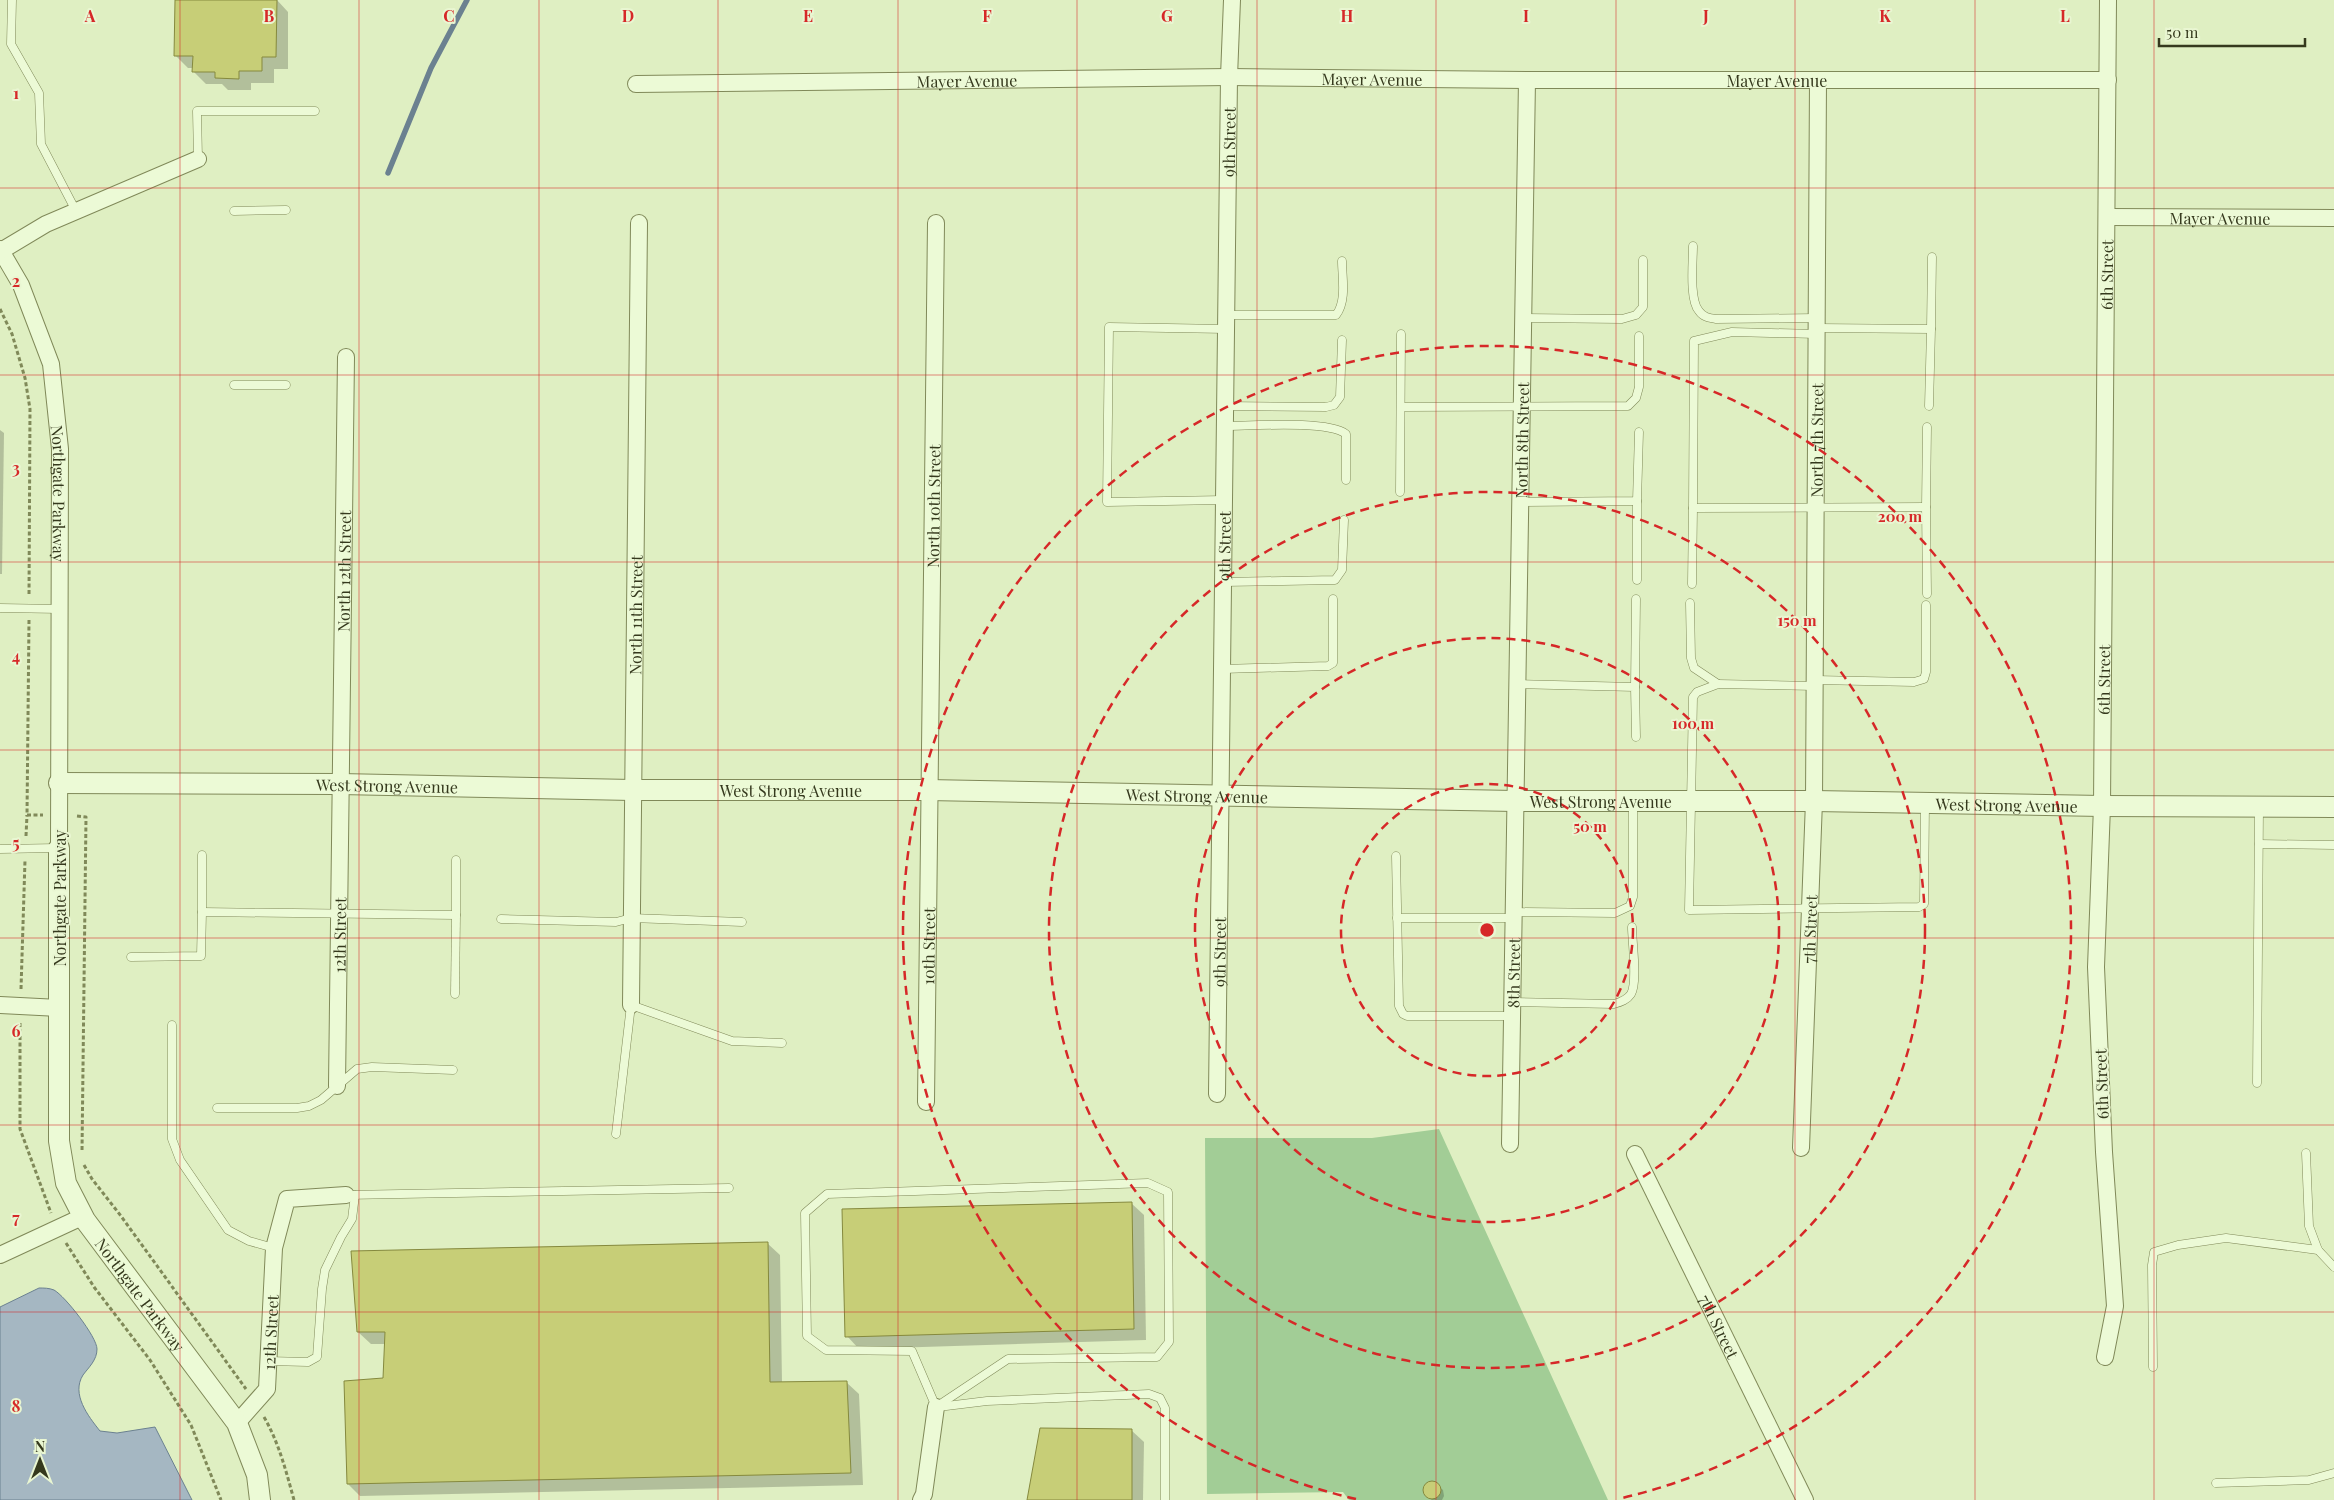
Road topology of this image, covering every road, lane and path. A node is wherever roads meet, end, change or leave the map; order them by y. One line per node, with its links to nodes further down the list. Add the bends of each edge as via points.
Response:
1 (12, 0): 12 (lane, via 11,44 39,92 41,144)
2 (1232, 0): 4 (street, 9th Street)
3 (2108, 0): 7 (street, 6th Street)
4 (1229, 77): 5 (street, Mayer Avenue); 8 (street, Mayer Avenue); 25 (street, 9th Street)
5 (1527, 80): 6 (street, Mayer Avenue); 24 (street, North 8th Street)
6 (1818, 80): 7 (street, Mayer Avenue); 26 (street, North 7th Street)
7 (2108, 80): 14 (street, 6th Street)
8 (636, 84)
9 (316, 111): 10 (lane, via 197,111)
10 (198, 159): 12 (street)
11 (286, 210): 13 (lane)
12 (76, 211): 19 (street)
13 (234, 211)
14 (2108, 217): 15 (street, Mayer Avenue); 77 (street, 6th Street)
15 (2334, 218)
16 (639, 223): 69 (street, North 11th Street)
17 (936, 223): 70 (street, North 10th Street)
18 (1693, 246): 26 (lane, via 1693,296 1698,310 1706,317)
19 (1, 250): 60 (street, Northgate Parkway, via 21,285 50,364 60,449)
20 (1932, 257): 27 (lane)
21 (1643, 260): 24 (lane, via 1643,307 1636,315 1622,319)
22 (1342, 261): 25 (lane, via 1342,296 1336,315)
23 (0, 309): 59 (path, via 12,334 30,409)
24 (1523, 318): 37 (street, North 8th Street)
25 (1226, 322): 34 (street, 9th Street); 43 (lane, via 1109,326 1107,502)
26 (1816, 327): 27 (lane); 46 (street, North 7th Street); 48 (lane, via 1732,332 1694,341)
27 (1930, 329): 35 (lane)
28 (1401, 334): 36 (lane)
29 (1639, 336): 37 (lane, via 1638,387 1636,398 1628,406)
30 (1342, 340): 34 (lane, via 1340,397 1334,405)
31 (346, 357): 68 (street, North 12th Street)
32 (234, 385): 33 (lane)
33 (286, 385)
34 (1225, 406): 38 (street, 9th Street)
35 (1929, 406)
36 (1401, 407): 37 (lane); 42 (lane)
37 (1522, 407): 44 (street, North 8th Street)
38 (1225, 426): 41 (lane, via 1338,428 1346,434); 43 (street, 9th Street)
39 (1927, 427): 47 (lane)
40 (1639, 432): 45 (lane)
41 (1346, 480)
42 (1400, 492)
43 (1224, 500): 51 (street, 9th Street)
44 (1520, 502): 45 (lane); 63 (street, North 8th Street)
45 (1637, 502): 50 (lane)
46 (1816, 506): 47 (lane); 48 (lane); 62 (street, North 7th Street)
47 (1926, 507): 53 (lane)
48 (1693, 508): 52 (lane)
49 (1344, 520): 51 (lane, via 1342,570 1335,580)
50 (1637, 580)
51 (1223, 582): 61 (street, 9th Street)
52 (1692, 584)
53 (1927, 594)
54 (1636, 599): 65 (lane)
55 (1333, 600): 61 (lane, via 1332,663 1328,666)
56 (1690, 603): 64 (lane, via 1694,668)
57 (1926, 605): 62 (lane, via 1924,679 1914,682)
58 (0, 608): 59 (lane)
59 (29, 608): 60 (lane); 80 (path, via 27,815)
60 (60, 609): 67 (street, Northgate Parkway)
61 (1222, 669): 71 (street, 9th Street)
62 (1815, 683): 64 (lane); 75 (street, North 7th Street)
63 (1517, 684): 65 (lane); 72 (street, North 8th Street)
64 (1718, 684): 74 (lane, via 1697,692 1692,703)
65 (1635, 687): 66 (lane)
66 (1636, 737)
67 (60, 782): 68 (street, West Strong Avenue); 80 (street, Northgate Parkway)
68 (340, 784): 69 (street, West Strong Avenue); 90 (street, 12th Street)
69 (632, 790): 70 (street, West Strong Avenue); 93 (street, North 11th Street)
70 (928, 790): 71 (street, West Strong Avenue); 110 (street, 10th Street)
71 (1220, 795): 72 (street, West Strong Avenue); 109 (street, 9th Street)
72 (1515, 801): 73 (street, West Strong Avenue); 92 (street, 8th Street)
73 (1633, 801): 74 (street, West Strong Avenue); 92 (lane, via 1633,897 1630,906 1615,913)
74 (1690, 801): 75 (street, West Strong Avenue); 88 (lane, via 1689,910)
75 (1814, 801): 76 (street, West Strong Avenue); 88 (street, 7th Street)
76 (1926, 803): 77 (street, West Strong Avenue); 88 (lane, via 1924,904 1919,908)
77 (2102, 806): 78 (street, West Strong Avenue); 124 (street, 6th Street, via 2096,967 2115,1306)
78 (2260, 807): 79 (street, West Strong Avenue); 81 (lane)
79 (2334, 807)
80 (60, 816): 84 (street, Northgate Parkway); 127 (path, via 86,817 84,1166)
81 (2259, 844): 82 (lane); 107 (lane)
82 (2334, 845)
83 (0, 848): 84 (lane)
84 (60, 848): 102 (street, Northgate Parkway)
85 (202, 855): 89 (lane)
86 (1396, 856): 94 (lane)
87 (456, 860): 91 (lane)
88 (1810, 909): 114 (street, 7th Street)
89 (202, 912): 90 (lane); 98 (lane, via 201,956)
90 (339, 913): 91 (lane); 108 (street, 12th Street)
91 (456, 915): 99 (lane)
92 (1513, 915): 94 (lane); 103 (street, 8th Street)
93 (631, 918): 95 (lane, via 616,922); 96 (lane); 101 (street, North 11th Street)
94 (1397, 918): 103 (lane, via 1399,1006 1403,1014)
95 (501, 920)
96 (742, 922)
97 (1632, 927): 103 (lane, via 1634,980 1632,993 1624,1001)
98 (131, 957)
99 (455, 994)
100 (0, 1005): 102 (street)
101 (631, 1006): 105 (lane, via 732,1042); 112 (lane)
102 (60, 1008): 119 (street, Northgate Parkway, via 60,1141 66,1183)
103 (1512, 1009): 113 (street, 8th Street)
104 (172, 1025): 120 (lane, via 172,1138 180,1160 228,1230 249,1241)
105 (782, 1043)
106 (453, 1070): 108 (lane, via 356,1069)
107 (2257, 1083)
108 (337, 1086): 111 (lane, via 309,1106)
109 (1217, 1094)
110 (926, 1102)
111 (217, 1108)
112 (616, 1134)
113 (1510, 1144)
114 (1801, 1148)
115 (1635, 1154): 136 (street, 7th Street)
116 (2306, 1154): 121 (lane, via 2308,1226)
117 (729, 1188): 118 (lane)
118 (350, 1195): 120 (street, 12th Street, via 287,1199); 125 (lane, via 352,1219 325,1270 317,1357 308,1362)
119 (84, 1216): 122 (street); 129 (street, Northgate Parkway)
120 (274, 1248): 125 (street, 12th Street)
121 (2318, 1250): 123 (lane); 126 (lane, via 2226,1238 2154,1252)
122 (0, 1255)
123 (2334, 1267)
124 (2105, 1357)
125 (268, 1362): 127 (street, 12th Street, via 267,1389)
126 (2153, 1367)
127 (255, 1402): 129 (street, 12th Street); 133 (path, via 271,1429)
128 (936, 1407): 128 (lane, via 1008,1359 1157,1357 1169,1342 1168,1192 1148,1183 827,1194 805,1213 808,1336 826,1350 912,1351); 134 (street); 135 (lane, via 987,1401 1150,1394 1160,1398 1165,1408)
129 (238, 1424): 132 (street, Northgate Parkway, via 257,1475)
130 (2334, 1473): 131 (lane, via 2308,1480)
131 (2216, 1482)
132 (260, 1500)
133 (294, 1500)
134 (921, 1500)
135 (1165, 1500)
136 (1805, 1500)

